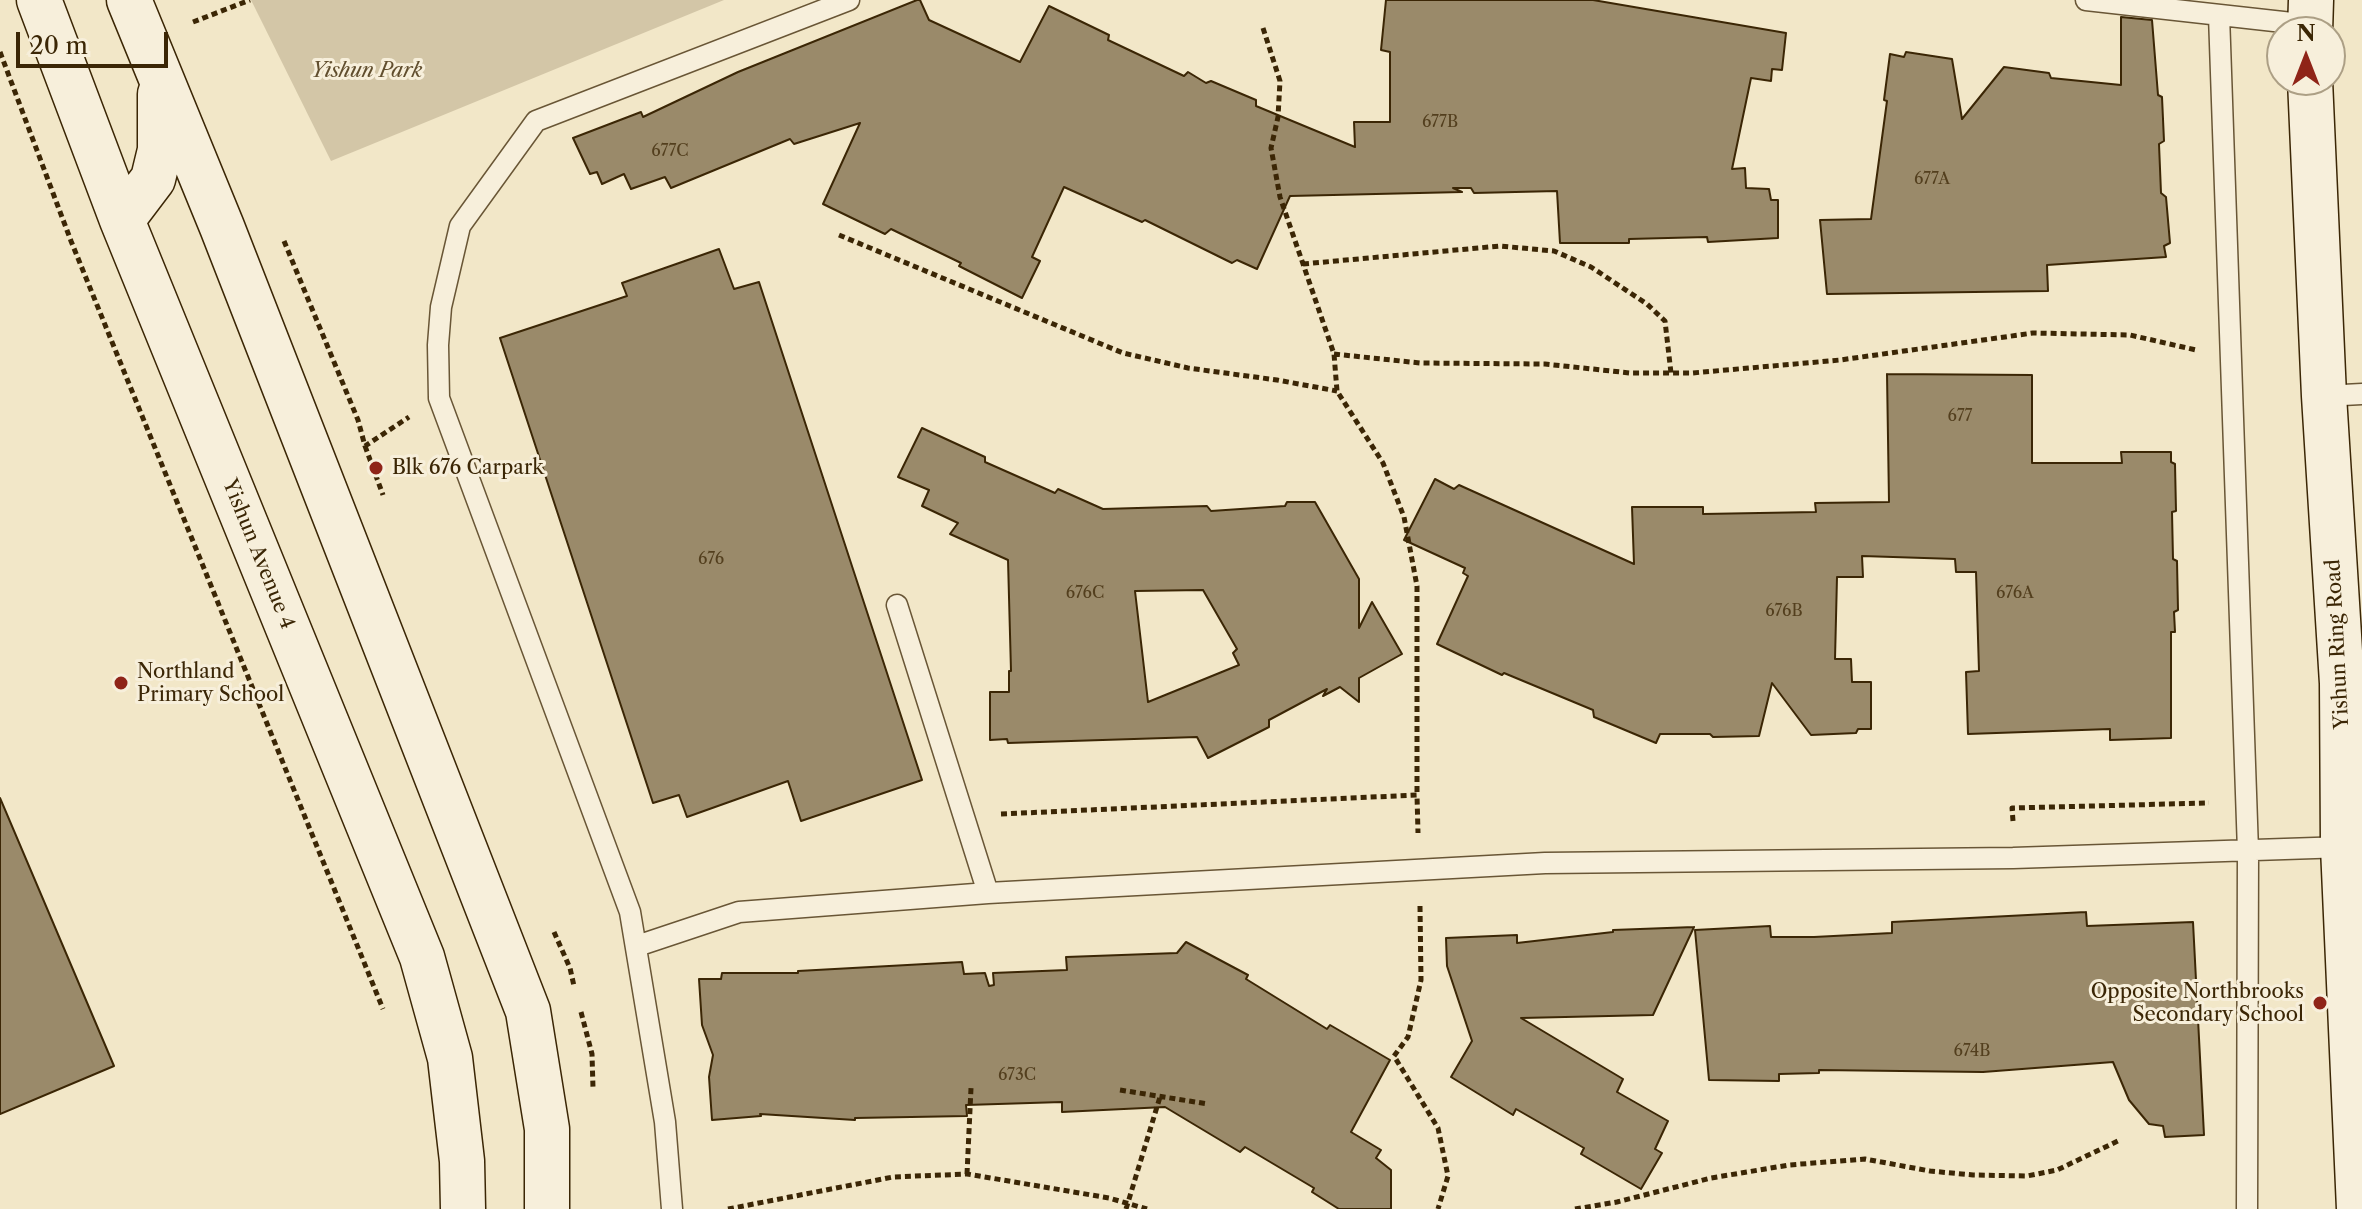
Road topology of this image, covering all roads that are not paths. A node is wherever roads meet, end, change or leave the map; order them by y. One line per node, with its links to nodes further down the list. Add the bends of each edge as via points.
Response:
1 (39, 0): 9 (street, Yishun Avenue 4)
2 (129, 0): 7 (street)
3 (849, 0): 15 (lane, via 536,121 460,226 441,307 439,398 630,912)
4 (2086, 0): 5 (lane)
5 (2219, 15): 6 (lane); 13 (lane)
6 (2266, 17)
7 (159, 72): 9 (street, via 160,150 153,179); 17 (street, via 528,1011 547,1129)
8 (2312, 96): 10 (street, Yishun Ring Road)
9 (122, 220): 16 (street, Yishun Avenue 4, via 422,957 450,1058)
10 (2343, 395): 12 (street, Yishun Ring Road, via 2342,683)
11 (897, 605): 14 (lane)
12 (2352, 847): 13 (lane); 20 (street, Yishun Ring Road)
13 (2248, 851): 14 (lane, via 1545,863); 19 (lane)
14 (988, 893): 15 (lane, via 739,912)
15 (637, 946): 18 (lane, via 665,1122)
16 (463, 1209)
17 (547, 1209)
18 (672, 1209)
19 (2247, 1209)
20 (2359, 1209)

